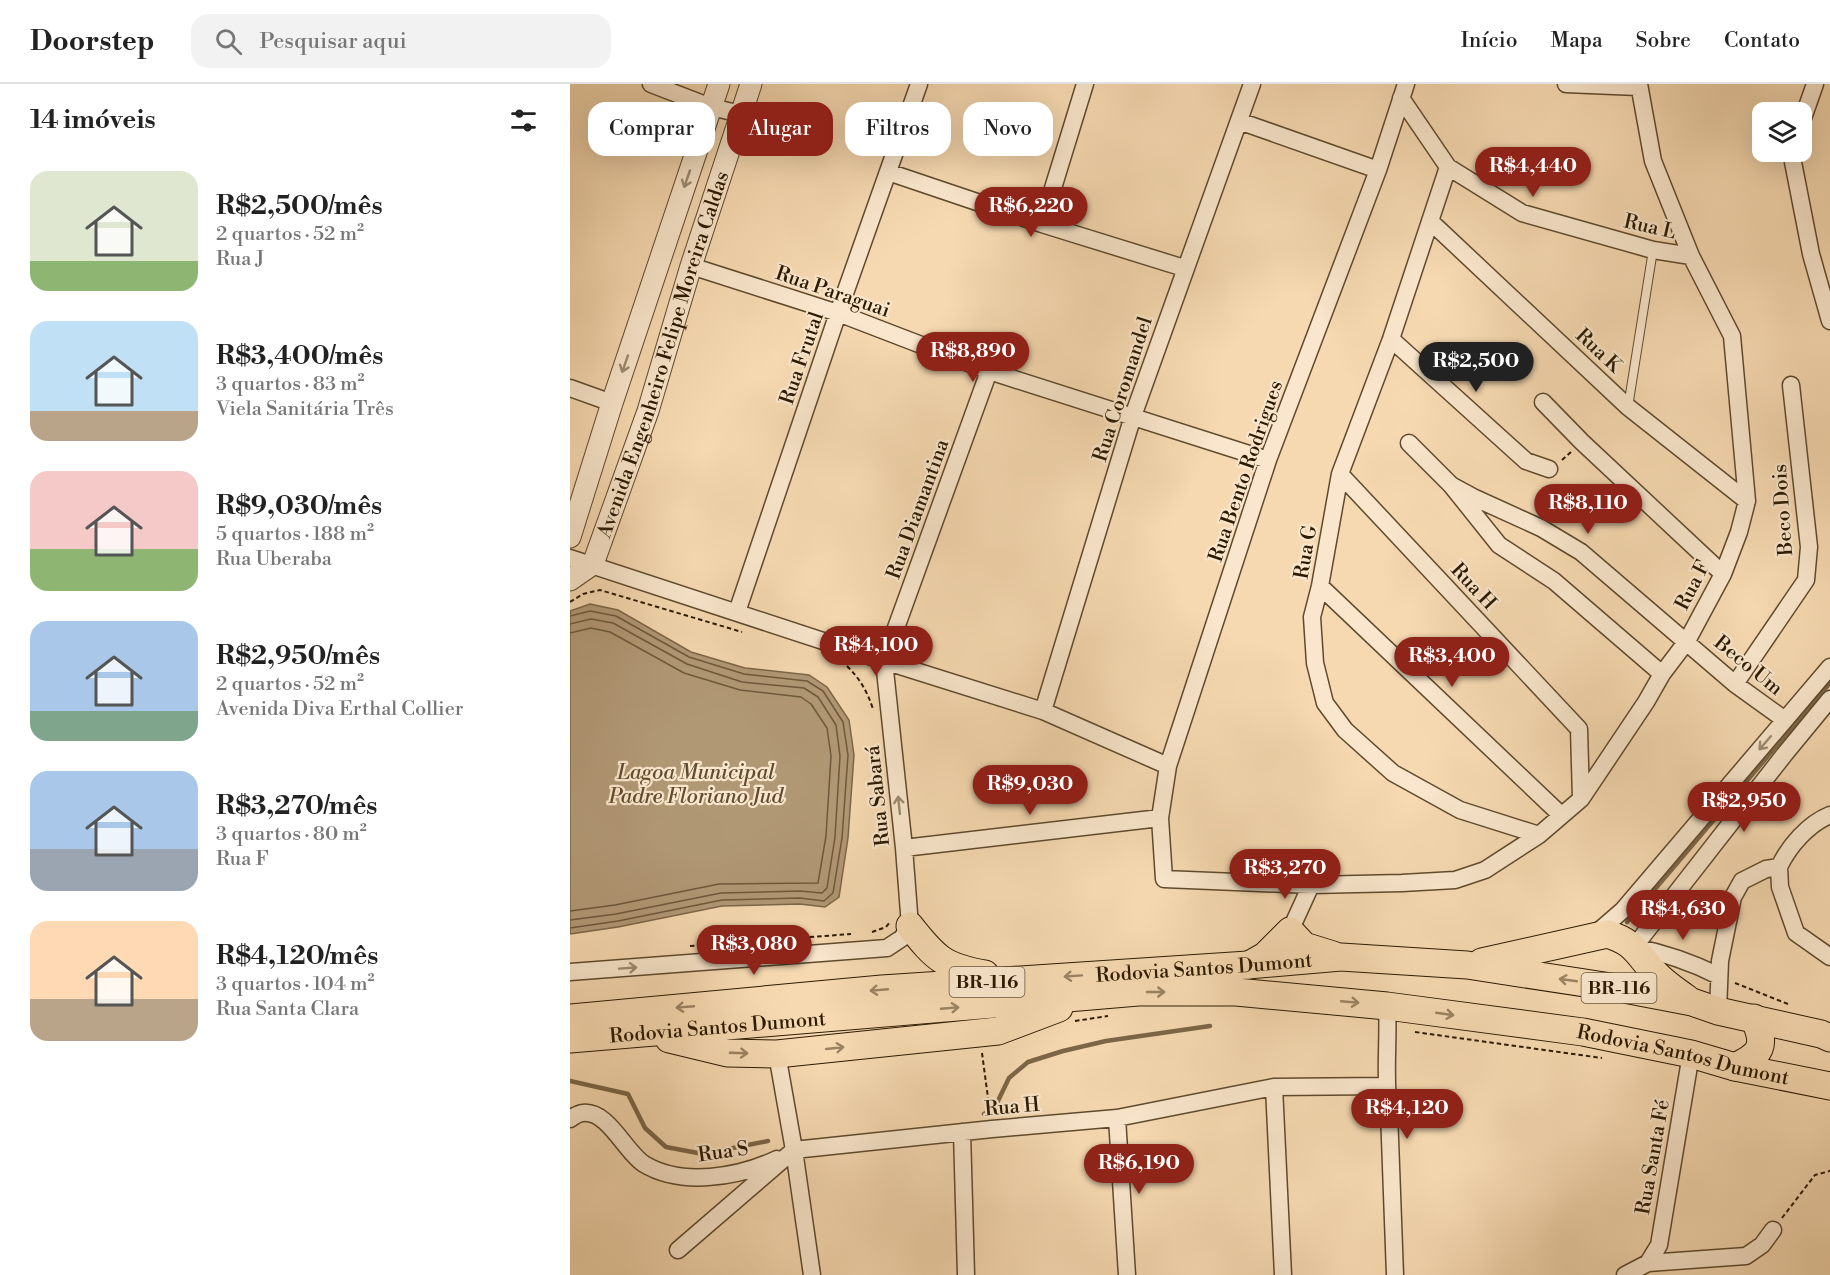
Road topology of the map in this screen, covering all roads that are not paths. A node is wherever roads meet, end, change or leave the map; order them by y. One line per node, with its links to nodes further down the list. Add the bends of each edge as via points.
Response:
1 (651, 84): 11 (street)
2 (719, 84): 12 (street, Avenida Engenheiro Felipe Moreira Caldas)
3 (752, 84): 13 (street, Avenida Engenheiro Felipe Moreira Caldas)
4 (919, 84): 21 (street, Rua Frutal)
5 (1085, 84): 23 (street)
6 (1252, 84): 15 (street, Rua Coromandel)
7 (1566, 84): 9 (street)
8 (1815, 84): 14 (street)
9 (1638, 86): 26 (street, Rua F, via 1653,161)
10 (1403, 91): 19 (street, Rua L); 20 (street, Rua Bento Rodrigues)
11 (700, 102)
12 (712, 102)
13 (745, 102)
14 (1809, 102)
15 (1239, 121): 20 (street); 29 (street, Rua Coromandel)
16 (694, 156): 37 (street, Avenida Engenheiro Felipe Moreira Caldas, one-way to 37)
17 (727, 156): 27 (street, Avenida Engenheiro Felipe Moreira Caldas)
18 (1793, 162): 25 (street)
19 (1448, 167): 22 (street, Rua G); 24 (street, Rua L, via 1522,213)
20 (1378, 170): 41 (street, Rua Bento Rodrigues)
21 (888, 172): 23 (street); 30 (street, Rua Frutal)
22 (1430, 221): 32 (street, Rua G); 38 (street, Rua K)
23 (1042, 224): 29 (street)
24 (1653, 250): 26 (street, Rua L); 38 (lane)
25 (1811, 254): 28 (street); 31 (street)
26 (1691, 256): 45 (street, Rua F, via 1732,336)
27 (691, 266): 30 (street, Rua Paraguai); 48 (street, Avenida Engenheiro Felipe Moreira Caldas, via 648,411)
28 (1830, 267)
29 (1184, 268): 39 (street, Rua Coromandel)
30 (838, 313): 33 (street, Rua Paraguai); 52 (street, Rua Frutal)
31 (1830, 321)
32 (1391, 339): 42 (street, via 1526,461); 43 (street, Rua G)
33 (989, 371): 39 (street, Rua Paraguai); 54 (street, Rua Diamantina)
34 (1791, 385): 57 (street, Beco Dois, via 1809,547 1806,580)
35 (570, 388): 37 (street)
36 (1543, 402): 49 (street)
37 (612, 403): 46 (street, Avenida Engenheiro Felipe Moreira Caldas)
38 (1628, 407): 45 (street, Rua K)
39 (1133, 416): 41 (street, Rua Paraguai); 59 (street, Rua Coromandel)
40 (1409, 443): 44 (street)
41 (1268, 460): 61 (street, Rua Bento Rodrigues)
42 (1549, 469)
43 (1340, 474): 51 (street, Rua G); 62 (street, Rua H, via 1580,729)
44 (1451, 485): 53 (street, Beco Um, via 1541,528 1581,552); 56 (street, via 1499,545 1554,581)
45 (1747, 501): 49 (street, Rua F)
46 (570, 537)
47 (570, 558): 48 (street)
48 (593, 564): 50 (street, Avenida Engenheiro Felipe Moreira Caldas); 52 (street)
49 (1723, 574): 53 (street, Rua F)
50 (570, 580)
51 (1320, 586): 63 (street); 66 (street, Rua G, via 1312,617 1315,663 1325,703 1345,730 1393,773 1460,810)
52 (737, 612): 54 (street)
53 (1687, 641): 56 (street, Rua F); 57 (street, Beco Um)
54 (884, 661): 59 (street); 67 (street, Rua Sabará, one-way to 54)
55 (1830, 667): 60 (street)
56 (1662, 674): 62 (street, Rua F)
57 (1735, 684): 60 (street, Beco Um)
58 (1830, 699): 74 (street)
59 (1043, 711): 61 (street)
60 (1785, 720): 73 (street, one-way to 73, via 1623,910)
61 (1168, 766): 65 (street, Rua Bento Rodrigues)
62 (1581, 799): 63 (street, Rua F)
63 (1561, 815): 66 (street, Rua F)
64 (1830, 815): 68 (street, via 1820,819 1787,849)
65 (1160, 818): 67 (street); 69 (street, Rua Bento Rodrigues)
66 (1539, 835): 70 (street, Rua F, via 1485,870 1455,880)
67 (904, 848): 71 (street, Rua Sabará)
68 (1779, 867): 76 (street, via 1780,887 1796,933); 81 (street, via 1742,881 1733,897)
69 (1164, 879): 70 (street, Rua F)
70 (1311, 885): 72 (street)
71 (901, 922): 80 (street, one-way to 71, via 887,948 902,938); 82 (highway, via 943,962 962,970)
72 (1290, 931): 75 (highway, via 1298,942 1312,950); 78 (highway, via 1265,956)
73 (1590, 938): 74 (highway, via 1607,934); 79 (highway)
74 (1634, 946): 81 (street, via 1664,952); 84 (highway, via 1666,984)
75 (1341, 957): 77 (highway, Rodovia Santos Dumont / BR-116); 78 (highway, Rodovia Santos Dumont / BR-116)
76 (1830, 957)
77 (1404, 962): 79 (highway, Rodovia Santos Dumont / BR-116); 86 (highway, via 1394,980)
78 (1248, 965): 82 (highway, Rodovia Santos Dumont / BR-116, one-way to 82)
79 (1467, 965): 84 (highway, Rodovia Santos Dumont / BR-116, one-way to 79)
80 (570, 972)
81 (1719, 976): 85 (street)
82 (1022, 980): 87 (highway, Rodovia Santos Dumont / BR-116, one-way to 87)
83 (1091, 996): 86 (highway, Rodovia Santos Dumont / BR-116, one-way to 86, via 1236,992); 89 (highway, Rodovia Santos Dumont / BR-116, one-way to 83); 92 (highway, one-way to 83, via 998,1031)
84 (1692, 1002): 85 (highway, Rodovia Santos Dumont / BR-116)
85 (1718, 1011): 88 (highway, Rodovia Santos Dumont / BR-116)
86 (1388, 1017): 93 (highway, Rodovia Santos Dumont / BR-116, one-way to 93, via 1583,1032); 96 (street)
87 (570, 1018)
88 (1754, 1018): 90 (highway, Rodovia Santos Dumont / BR-116); 94 (highway, via 1760,1032 1760,1049 1753,1058)
89 (641, 1034): 91 (highway, Rodovia Santos Dumont / BR-116); 92 (highway, one-way to 92, via 727,1053)
90 (1830, 1038)
91 (570, 1039)
92 (777, 1054): 103 (street)
93 (1691, 1054): 94 (highway, Rodovia Santos Dumont / BR-116); 106 (street, Rua Santa Fé, via 1659,1245)
94 (1735, 1067): 95 (highway, Rodovia Santos Dumont / BR-116)
95 (1766, 1074): 97 (highway, Rodovia Santos Dumont / BR-116); 99 (street)
96 (1385, 1086): 98 (street, Rua H); 111 (street)
97 (1830, 1086)
98 (1274, 1087): 100 (street, Rua H); 110 (street)
99 (1830, 1098)
100 (1116, 1118): 102 (street, Rua H); 109 (street)
101 (570, 1119): 103 (street, Rua S, via 583,1113 599,1116 644,1164 674,1176 708,1177 760,1167)
102 (962, 1132): 103 (street, Rua H); 108 (street)
103 (794, 1150): 105 (street); 107 (street)
104 (1773, 1230): 106 (street, via 1746,1256)
105 (678, 1250)
106 (1648, 1263): 112 (street)
107 (812, 1275)
108 (966, 1275)
109 (1127, 1275)
110 (1283, 1275)
111 (1395, 1275)
112 (1625, 1275)

